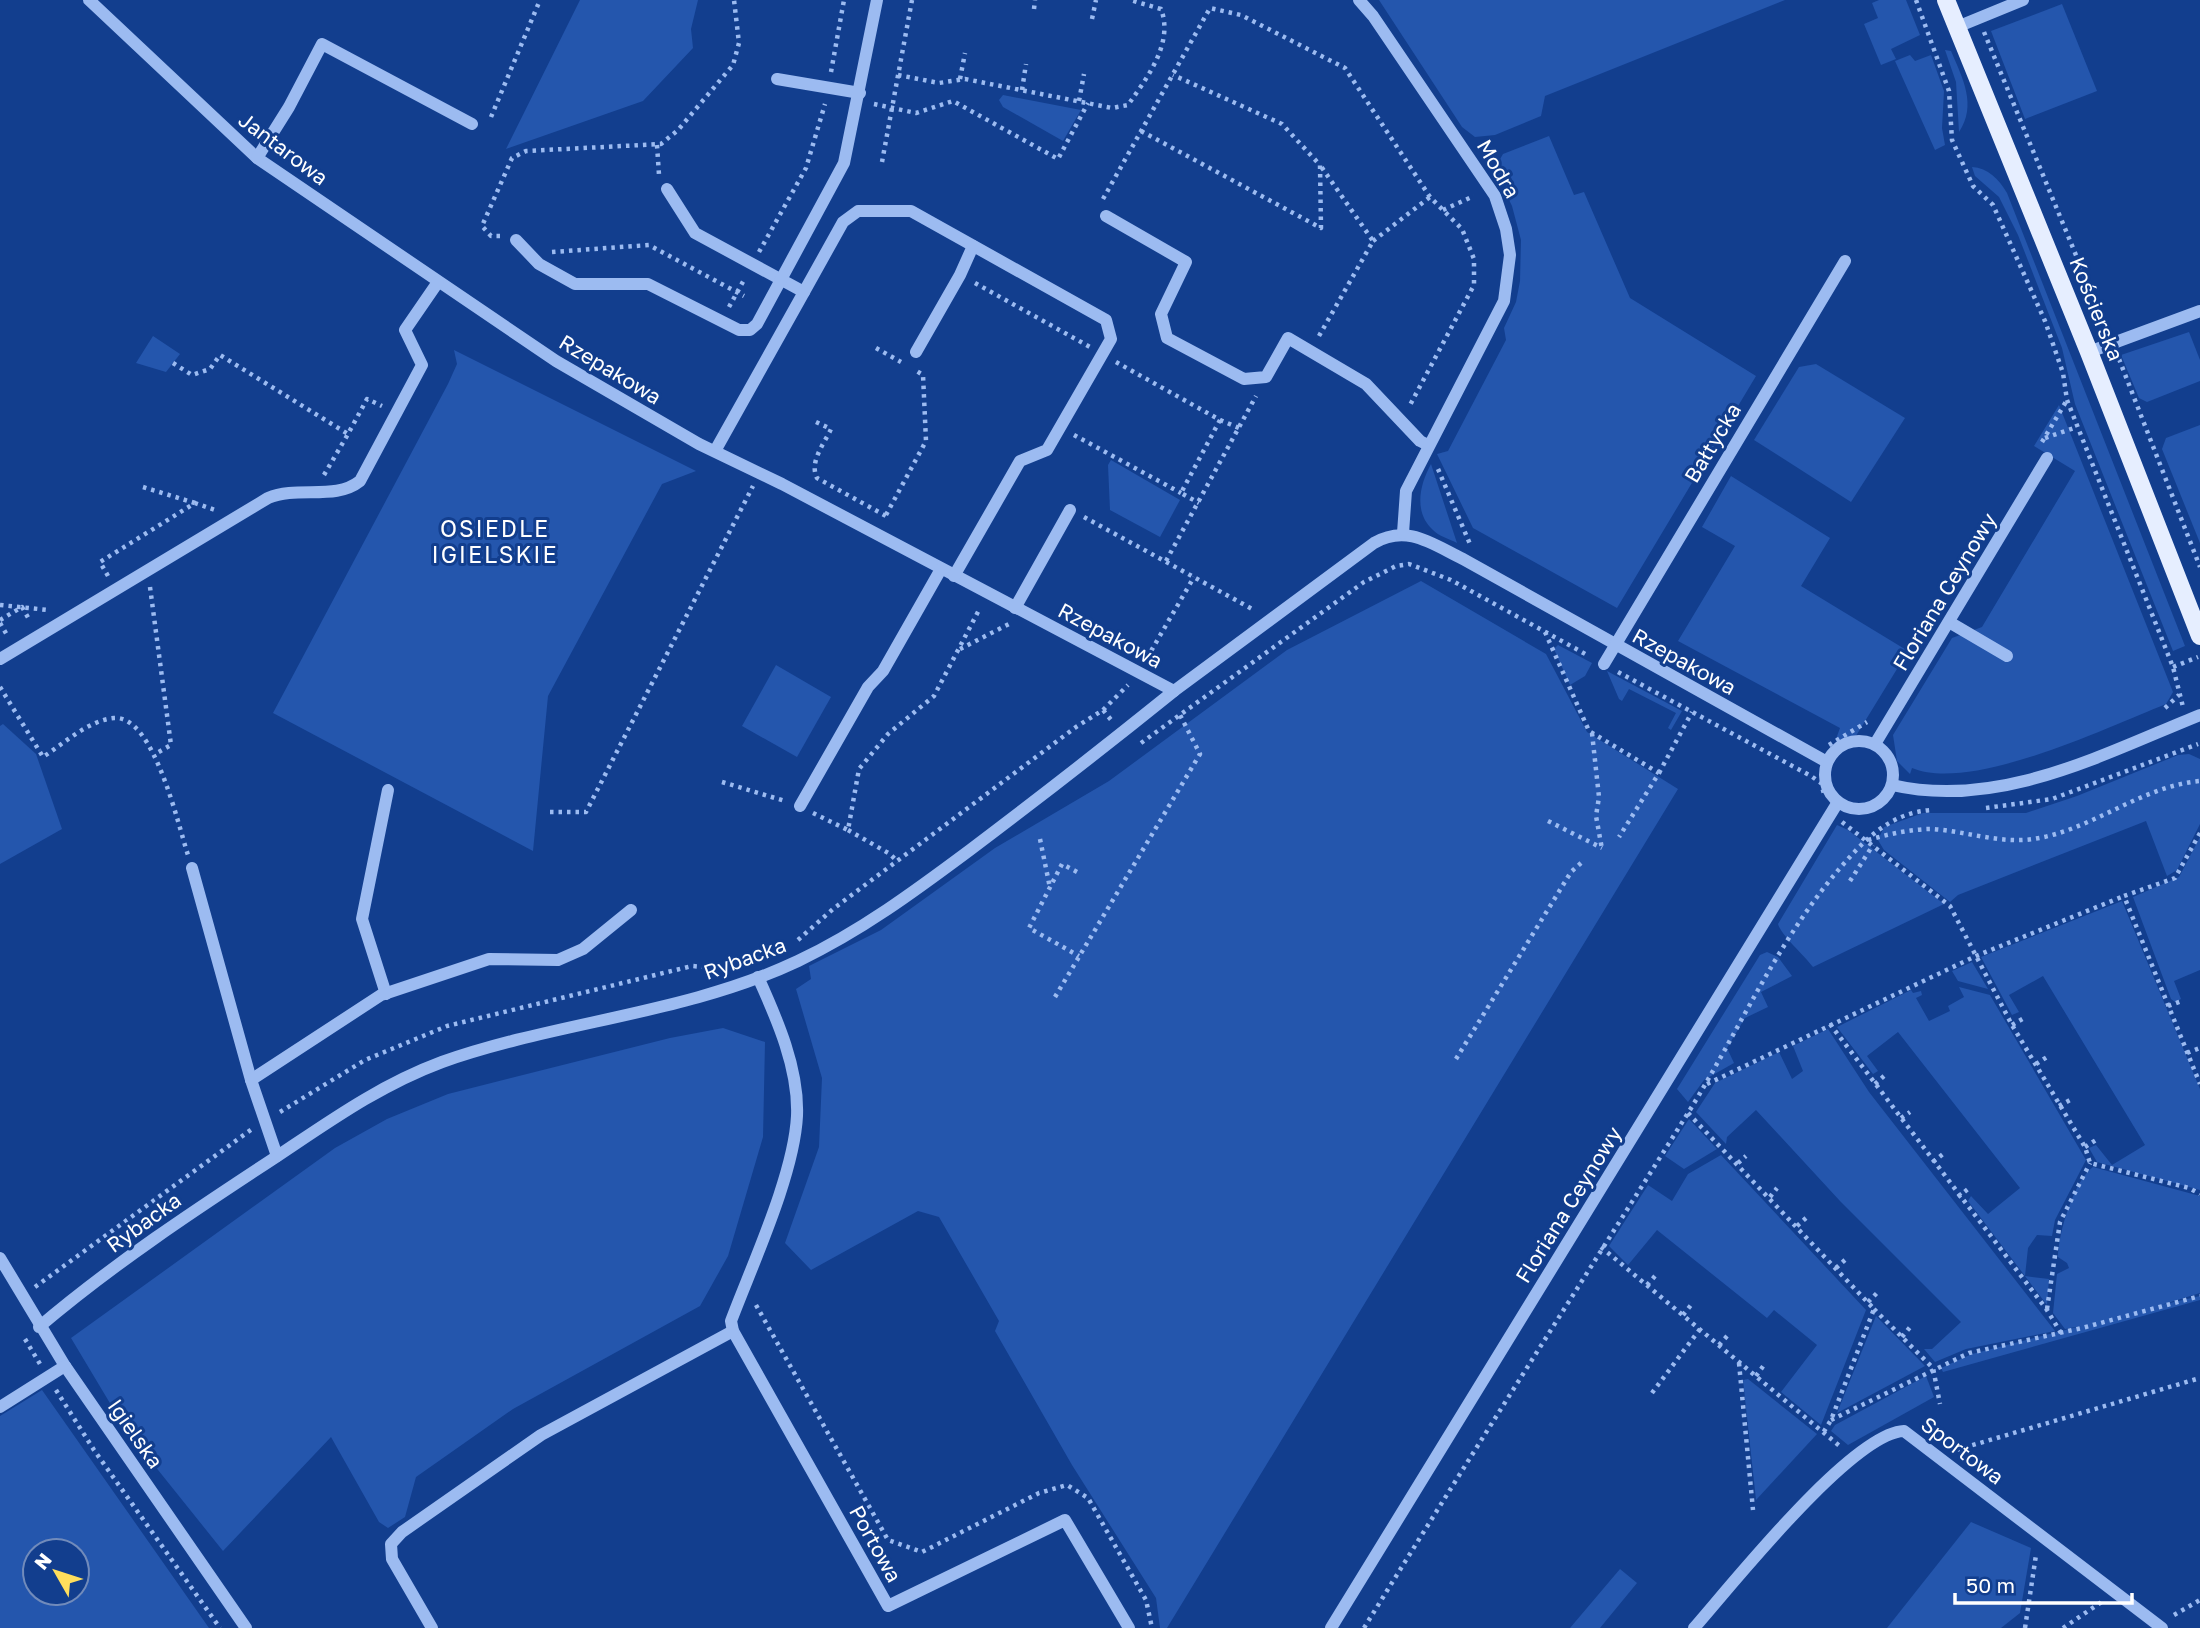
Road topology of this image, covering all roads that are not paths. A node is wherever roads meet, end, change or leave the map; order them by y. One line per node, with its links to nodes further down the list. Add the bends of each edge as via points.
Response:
1 (89, 0): 10 (street, Jantarowa)
2 (877, 0): 8 (street)
3 (1359, 0): 22 (street, Modra, via 1488,183 1506,229 1510,255 1504,301)
4 (1946, 0): 6 (main road, Kościerska)
5 (2023, 0): 6 (street)
6 (1956, 27): 21 (main road, Kościerska)
7 (777, 79): 8 (street)
8 (860, 98): 16 (street, via 844,163)
9 (471, 124): 10 (street, via 322,44)
10 (257, 159): 17 (street, Jantarowa)
11 (667, 189): 16 (street, via 695,233)
12 (1106, 216): 22 (street, via 1186,262 1161,314 1167,338 1244,379 1266,377 1288,338 1366,384)
13 (516, 240): 16 (street, via 539,264 583,286 648,284 739,330 757,324)
14 (973, 246): 18 (street, via 911,211 858,211 843,222); 20 (street); 28 (street, via 1106,320 1111,339 1047,450 1020,461)
15 (1845, 261): 32 (street, Bałtycka)
16 (780, 279): 18 (street)
17 (438, 282): 23 (street, Rzepakowa, via 568,368); 34 (street, via 405,330 422,365 365,474 343,491 293,490 276,495)
18 (804, 292): 23 (street)
19 (2200, 311): 21 (street)
20 (916, 352)
21 (2089, 352): 31 (main road, Kościerska)
22 (1428, 445): 26 (street, Modra, via 1406,491)
23 (715, 452): 27 (street, Rzepakowa)
24 (2047, 458): 30 (street, Floriana Ceynowy)
25 (1070, 510): 29 (street)
26 (1403, 533): 32 (street, Rzepakowa, via 1463,559); 36 (street, Rzepakowa, via 1374,543)
27 (942, 569): 28 (street, Rzepakowa); 43 (street)
28 (954, 576): 29 (street, Rzepakowa)
29 (1015, 608): 36 (street, Rzepakowa)
30 (1949, 622): 33 (street); 38 (street, Floriana Ceynowy)
31 (2200, 636)
32 (1614, 646): 35 (street, Bałtycka); 39 (street, Rzepakowa)
33 (2007, 656)
34 (0, 659)
35 (1604, 664)
36 (1174, 691): 46 (street, Rybacka, via 859,930)
37 (2200, 715): 40 (street, via 2011,785 1965,792)
38 (1875, 744): 39 (street, via 1856,741 1842,745); 40 (street, via 1891,762)
39 (1826, 762): 42 (street, via 1825,784)
40 (1892, 785): 42 (street, via 1870,808)
41 (388, 790): 47 (street, via 362,919)
42 (1838, 803): 59 (street, Floriana Ceynowy)
43 (800, 806)
44 (192, 868): 48 (street)
45 (631, 910): 47 (street, via 583,949 558,960 489,959)
46 (758, 977): 49 (street, Rybacka, via 692,998 510,1040 440,1063 379,1089); 52 (street, via 782,1030 797,1116 779,1194 731,1321)
47 (386, 994): 48 (street)
48 (251, 1080): 49 (street)
49 (277, 1156): 51 (street, Rybacka, via 212,1198)
50 (0, 1258): 51 (street, Igielska)
51 (39, 1327): 53 (street, Igielska)
52 (733, 1331): 57 (street, via 541,1435 402,1532 391,1544 392,1559); 58 (street, Portowa, via 888,1606 1065,1520)
53 (65, 1366): 54 (street); 56 (street, Igielska)
54 (0, 1406)
55 (2160, 1627): 60 (street, Sportowa, via 1904,1431 1887,1434 1812,1496)
56 (246, 1628)
57 (432, 1628)
58 (1129, 1628)
59 (1331, 1628)
60 (1694, 1628)

